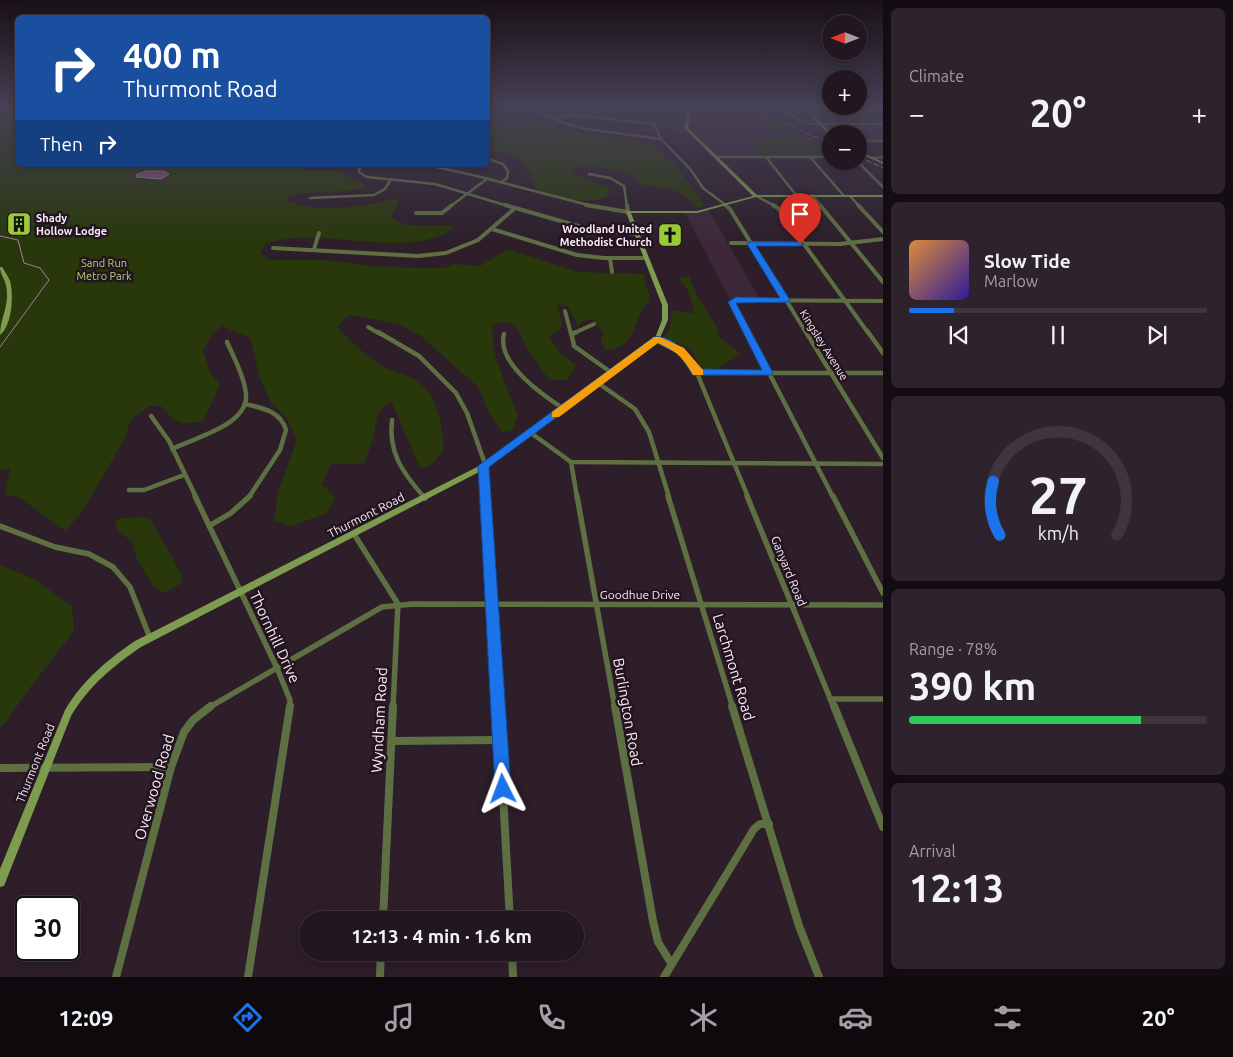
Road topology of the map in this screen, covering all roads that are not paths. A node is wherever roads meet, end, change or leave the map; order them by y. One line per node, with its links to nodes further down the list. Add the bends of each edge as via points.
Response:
1 (674, 152): 27 (street, Kingsley Avenue, via 703,188)
2 (710, 152): 4 (street)
3 (867, 156): 9 (street)
4 (715, 157): 5 (street); 22 (street)
5 (766, 157): 6 (street); 21 (street)
6 (810, 157): 7 (street); 24 (street)
7 (822, 157)
8 (883, 157): 9 (street)
9 (872, 158): 11 (street)
10 (490, 160): 18 (street, via 503,164 508,170 507,178)
11 (883, 163)
12 (359, 167): 17 (street, via 363,176)
13 (436, 167): 16 (street)
14 (866, 170): 19 (street)
15 (589, 174): 29 (street, via 613,179 624,186)
16 (488, 178): 18 (street); 20 (street)
17 (391, 179): 20 (street, via 429,183); 26 (street, via 385,189 374,195)
18 (502, 182): 29 (street, via 583,205)
19 (883, 187)
20 (468, 194): 28 (street); 30 (street, via 442,214)
21 (796, 195): 22 (street); 23 (street)
22 (756, 196): 27 (street); 39 (street, via 778,208)
23 (812, 196): 24 (street); 37 (street)
24 (847, 196): 25 (street); 32 (street)
25 (883, 196)
26 (310, 198)
27 (726, 204): 29 (street, via 693,212); 38 (street, Kingsley Avenue)
28 (515, 208): 31 (street); 34 (street, via 593,230)
29 (628, 212): 34 (street)
30 (416, 213)
31 (492, 229): 41 (street, via 465,247 437,254 413,256); 42 (street, via 577,255)
32 (883, 232)
33 (319, 233): 41 (street)
34 (636, 234): 43 (street)
35 (883, 239): 37 (street)
36 (731, 243): 38 (street)
37 (850, 243): 39 (street); 46 (street)
38 (751, 244): 39 (street); 47 (street, Kingsley Avenue)
39 (804, 244): 48 (street)
40 (272, 248): 41 (street)
41 (314, 249)
42 (610, 258): 43 (street); 45 (street)
43 (646, 258): 56 (street, via 666,310)
44 (0, 268): 53 (street, via 8,278 9,287 7,317)
45 (612, 272)
46 (883, 282)
47 (786, 300): 48 (street); 61 (street, via 732,303); 62 (street, Kingsley Avenue)
48 (845, 301): 49 (street); 58 (street)
49 (883, 301)
50 (565, 310): 55 (street)
51 (594, 324): 55 (street)
52 (368, 327): 77 (street, via 419,356 456,393 467,413)
53 (0, 333)
54 (504, 334): 66 (street, via 503,344 518,374)
55 (570, 334): 59 (street, via 580,353)
56 (657, 339): 59 (street, Thurmont Road); 60 (street, Ganyard Road, via 683,352)
57 (226, 342): 65 (street, via 246,392)
58 (883, 353)
59 (612, 373): 64 (street, Thurmont Road)
60 (697, 373): 61 (street); 74 (street, Ganyard Road)
61 (768, 373): 62 (street); 75 (street)
62 (830, 373): 63 (street); 71 (street, Kingsley Avenue)
63 (883, 373)
64 (598, 383): 66 (street, Thurmont Road); 73 (street, Larchmont Road, via 639,414 647,427)
65 (245, 404): 70 (street, via 225,426); 82 (street, via 278,415 286,428 285,442 250,500)
66 (564, 409): 69 (street, Thurmont Road)
67 (151, 416): 70 (street, Thornhill Drive)
68 (392, 420): 80 (street, via 389,441 394,458)
69 (531, 433): 72 (street); 77 (street, Thurmont Road)
70 (172, 448): 78 (street, Thornhill Drive)
71 (883, 458)
72 (571, 462): 73 (street); 88 (street, Burlington Road)
73 (658, 462): 74 (street); 89 (street, Larchmont Road)
74 (733, 463): 75 (street); 90 (street, Ganyard Road)
75 (814, 463): 76 (street); 85 (street)
76 (883, 464)
77 (484, 466): 80 (street, Thurmont Road); 87 (street)
78 (184, 475): 79 (street, via 144,490); 82 (street, Thornhill Drive)
79 (129, 490)
80 (425, 498): 83 (street, Thurmont Road)
81 (0, 526): 92 (street, via 55,547 89,554 113,567 130,587)
82 (209, 526): 84 (street, Thornhill Drive)
83 (354, 534): 84 (street, Thurmont Road); 86 (street)
84 (241, 592): 92 (street, Thurmont Road); 93 (street, Thornhill Drive)
85 (883, 593)
86 (398, 604): 87 (street, Goodhue Drive); 93 (street, Overwood Road, via 382,607); 96 (street, Wyndham Road)
87 (492, 604): 88 (street, Goodhue Drive); 97 (street)
88 (596, 605): 89 (street, Goodhue Drive); 108 (street, Burlington Road, via 653,921 658,942)
89 (702, 605): 90 (street, Goodhue Drive); 101 (street, Larchmont Road)
90 (791, 605): 91 (street, Goodhue Drive); 94 (street, Ganyard Road)
91 (883, 606)
92 (150, 638): 100 (street, Thurmont Road, via 106,666 77,697)
93 (277, 668): 98 (street, Overwood Road, via 206,709 193,720 184,732); 110 (street, Thornhill Drive, via 290,700 290,713)
94 (830, 699): 95 (street); 102 (street, Ganyard Road)
95 (883, 699)
96 (392, 740): 97 (street); 104 (street, Wyndham Road)
97 (500, 740): 105 (street)
98 (171, 767): 100 (street); 109 (street, Overwood Road)
99 (0, 768): 100 (street)
100 (44, 769): 103 (street, Thurmont Road)
101 (768, 824): 108 (street, via 760,824 754,829); 114 (street, Larchmont Road, via 799,926)
102 (883, 827)
103 (0, 882)
104 (383, 911)
105 (510, 911)
106 (381, 961): 111 (street)
107 (513, 961): 112 (street)
108 (671, 963): 113 (street)
109 (116, 977)
110 (248, 977)
111 (380, 977)
112 (514, 977)
113 (664, 977)
114 (820, 977)

